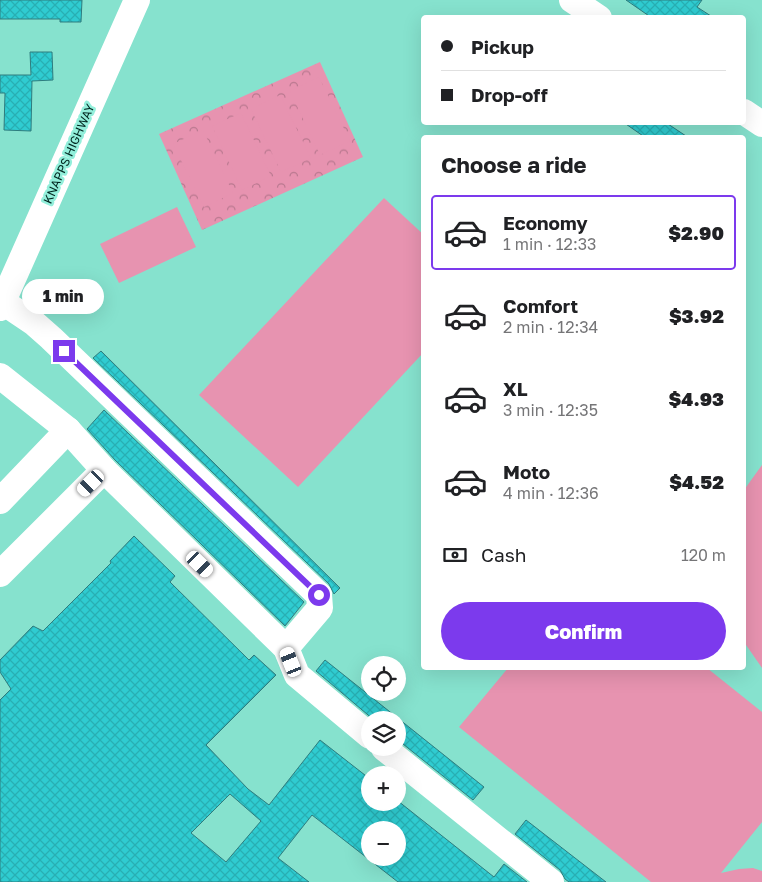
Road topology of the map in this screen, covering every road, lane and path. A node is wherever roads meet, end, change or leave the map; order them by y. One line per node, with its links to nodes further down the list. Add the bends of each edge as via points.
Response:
1 (137, 0): 6 (street, KNAPPS HIGHWAY)
2 (572, 0): 3 (street)
3 (594, 15)
4 (746, 113): 5 (street)
5 (762, 124)
6 (3, 299): 12 (street, via 51,338 319,595 320,608)
7 (0, 376): 8 (street)
8 (68, 430): 9 (street); 10 (street)
9 (104, 470): 11 (street); 12 (street)
10 (0, 501)
11 (0, 574)
12 (286, 648): 13 (street, via 296,675)
13 (361, 729)
14 (394, 756): 15 (street)
15 (551, 882)

